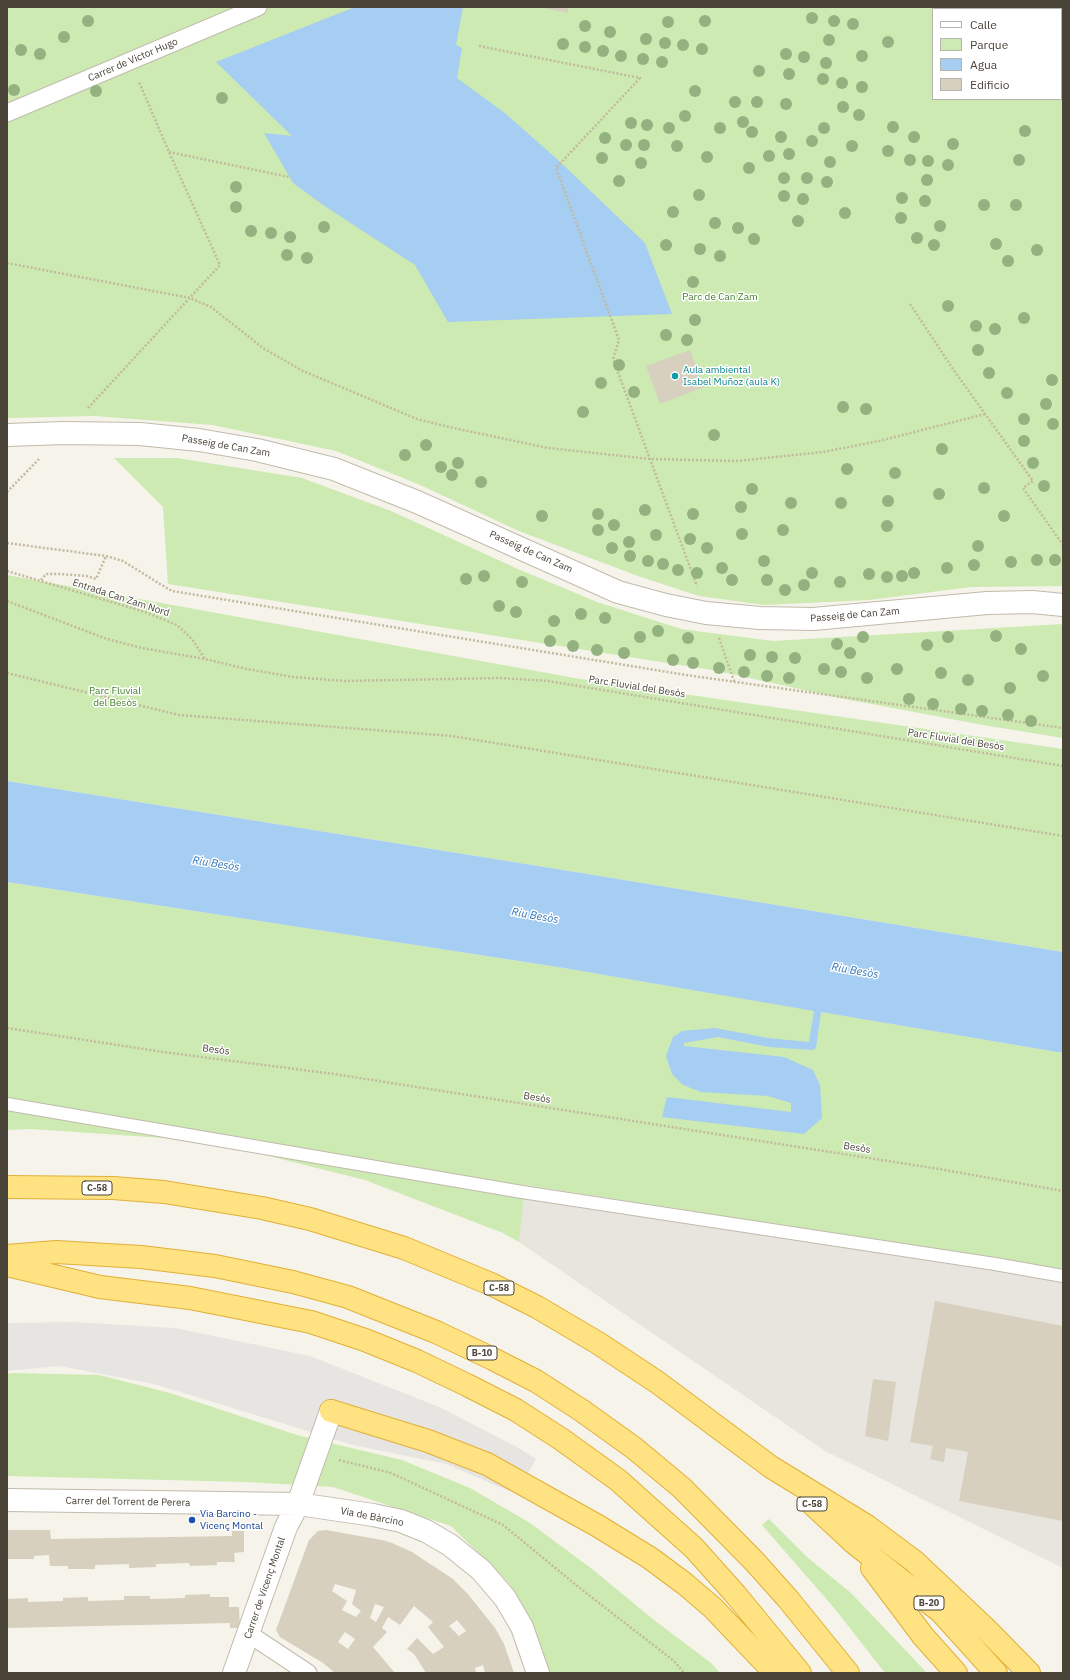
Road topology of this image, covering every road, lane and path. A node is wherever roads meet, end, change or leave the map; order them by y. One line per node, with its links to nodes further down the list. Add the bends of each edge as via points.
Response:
1 (258, 7): 3 (street, Carrer de Victor Hugo)
2 (479, 46): 14 (path, via 640,78 556,168 619,340 613,359)
3 (131, 61): 4 (street, Carrer de Victor Hugo); 5 (path)
4 (7, 113)
5 (168, 152): 6 (path); 8 (path, via 220,265)
6 (289, 177)
7 (7, 263): 8 (path)
8 (190, 298): 10 (path); 14 (path, via 211,307 263,348 303,371 417,419 548,448)
9 (910, 304): 11 (path)
10 (86, 410)
11 (985, 414): 14 (path, via 824,452 737,461); 17 (path, via 1033,481 1023,488)
12 (7, 435): 23 (street, Passeig de Can Zam, via 140,434 192,439 257,450 334,469 416,502 618,592 706,613 813,620 987,603 1032,602)
13 (44, 454): 15 (path)
14 (650, 458): 21 (path)
15 (7, 492)
16 (7, 543): 18 (path)
17 (1063, 545)
18 (106, 556): 20 (path, Entrada Can Zam Nord, via 96,579 87,576 46,574); 27 (path, via 123,561 172,591)
19 (7, 571): 20 (path, Entrada Can Zam Nord)
20 (41, 580): 25 (path, Entrada Can Zam Nord, via 177,625 192,639)
21 (700, 593)
22 (7, 601): 25 (path, Parc Fluvial del Besòs, via 108,639)
23 (1063, 605)
24 (718, 636): 27 (path)
25 (205, 659): 29 (path, Parc Fluvial del Besòs, via 293,677 344,681 500,678 548,681)
26 (7, 673): 30 (path, via 179,715 452,736)
27 (734, 681): 28 (path)
28 (1063, 728)
29 (1063, 766)
30 (1063, 836)
31 (7, 1028): 34 (path, Besòs, via 163,1052 334,1074)
32 (7, 1104): 37 (lane, via 522,1192)
33 (7, 1187): 40 (highway, C-58, via 113,1188 187,1196 310,1219 404,1248 491,1284 537,1307 598,1343 657,1382)
34 (1063, 1191)
35 (7, 1256): 51 (highway, B-10, via 56,1252 141,1257 223,1267 348,1297 430,1329 494,1359 536,1381 581,1410 634,1448 682,1488 788,1599)
36 (7, 1265): 50 (highway, via 100,1287 190,1298 311,1322 417,1361 474,1388 516,1410 618,1480 694,1548)
37 (1063, 1276)
38 (331, 1411): 39 (street, Carrer de Vicenç Montal); 49 (highway, via 428,1441 487,1464 598,1526 650,1558 685,1584 713,1608)
39 (315, 1455): 42 (street, Carrer de Vicenç Montal); 48 (path, via 391,1473 503,1525 580,1589 674,1661)
40 (771, 1467): 43 (highway, C-58); 54 (highway, via 867,1526 914,1561)
41 (7, 1500): 42 (street, Carrer del Torrent de Perera)
42 (298, 1504): 44 (street, Carrer de Vicenç Montal, via 286,1527); 47 (street, Via de Bàrcino, via 401,1521 450,1545 482,1570 505,1598 522,1627)
43 (853, 1542): 52 (highway, via 923,1636); 53 (highway, B-20, via 941,1612)
44 (249, 1634): 45 (street, Carrer de Vicenç Montal); 46 (street)
45 (234, 1673)
46 (308, 1673)
47 (538, 1673)
48 (684, 1673)
49 (775, 1673)
50 (800, 1673)
51 (848, 1673)
52 (956, 1673)
53 (996, 1673)
54 (1029, 1673)

